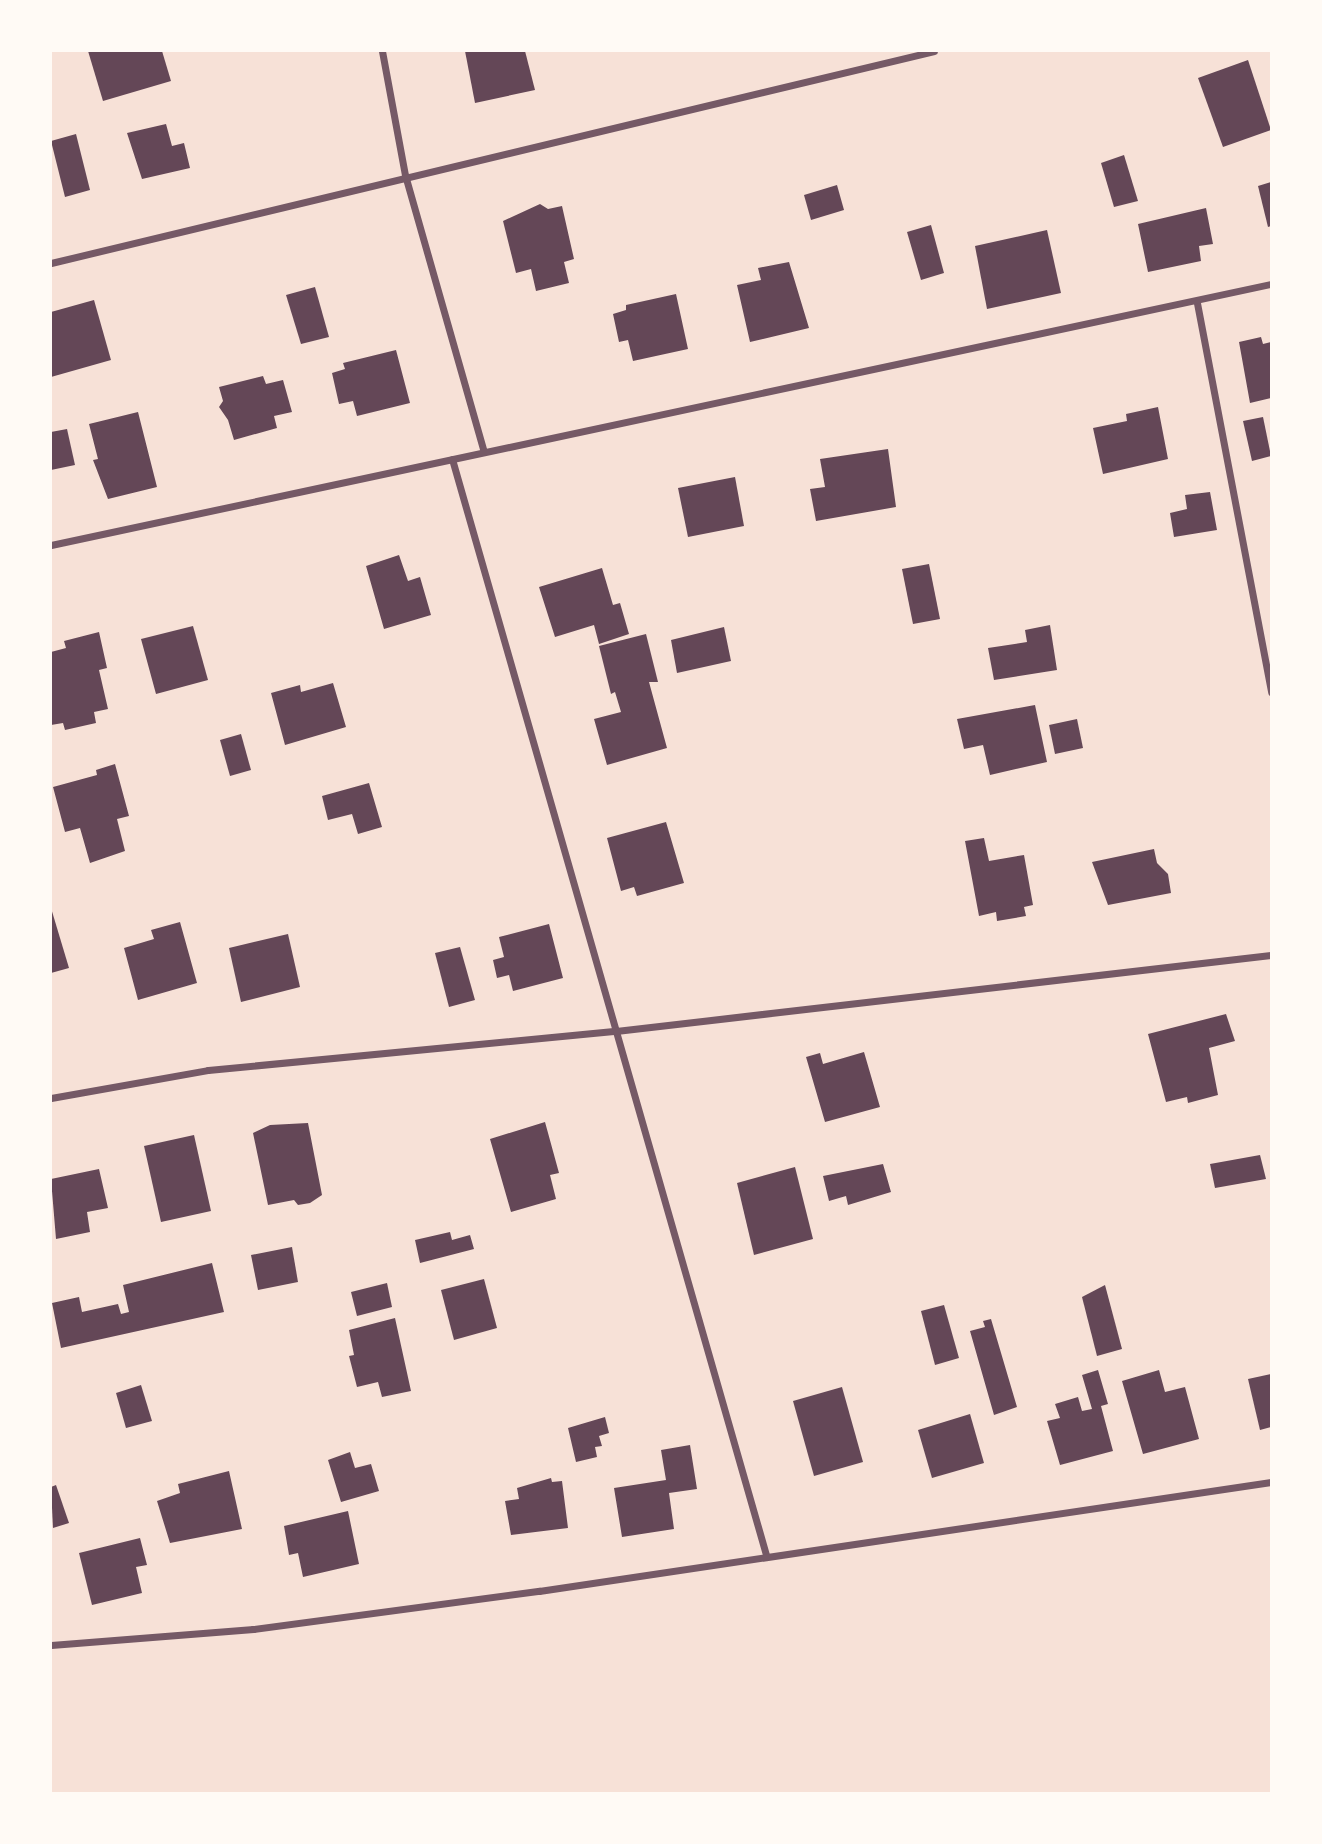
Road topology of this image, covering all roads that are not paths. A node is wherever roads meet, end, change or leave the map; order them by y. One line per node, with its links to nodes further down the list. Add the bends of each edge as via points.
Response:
1 (382, 51): 3 (street)
2 (934, 51): 3 (street)
3 (405, 175): 4 (street); 7 (street)
4 (51, 262)
5 (1271, 284): 6 (street)
6 (1197, 303): 7 (street); 10 (street)
7 (484, 452): 8 (street)
8 (452, 459): 9 (street); 12 (street)
9 (51, 545)
10 (1271, 692)
11 (1271, 956): 12 (street)
12 (616, 1031): 13 (street, via 208,1070); 15 (street)
13 (51, 1098)
14 (1271, 1482): 15 (street)
15 (766, 1555): 16 (street, via 253,1629)
16 (51, 1644)

